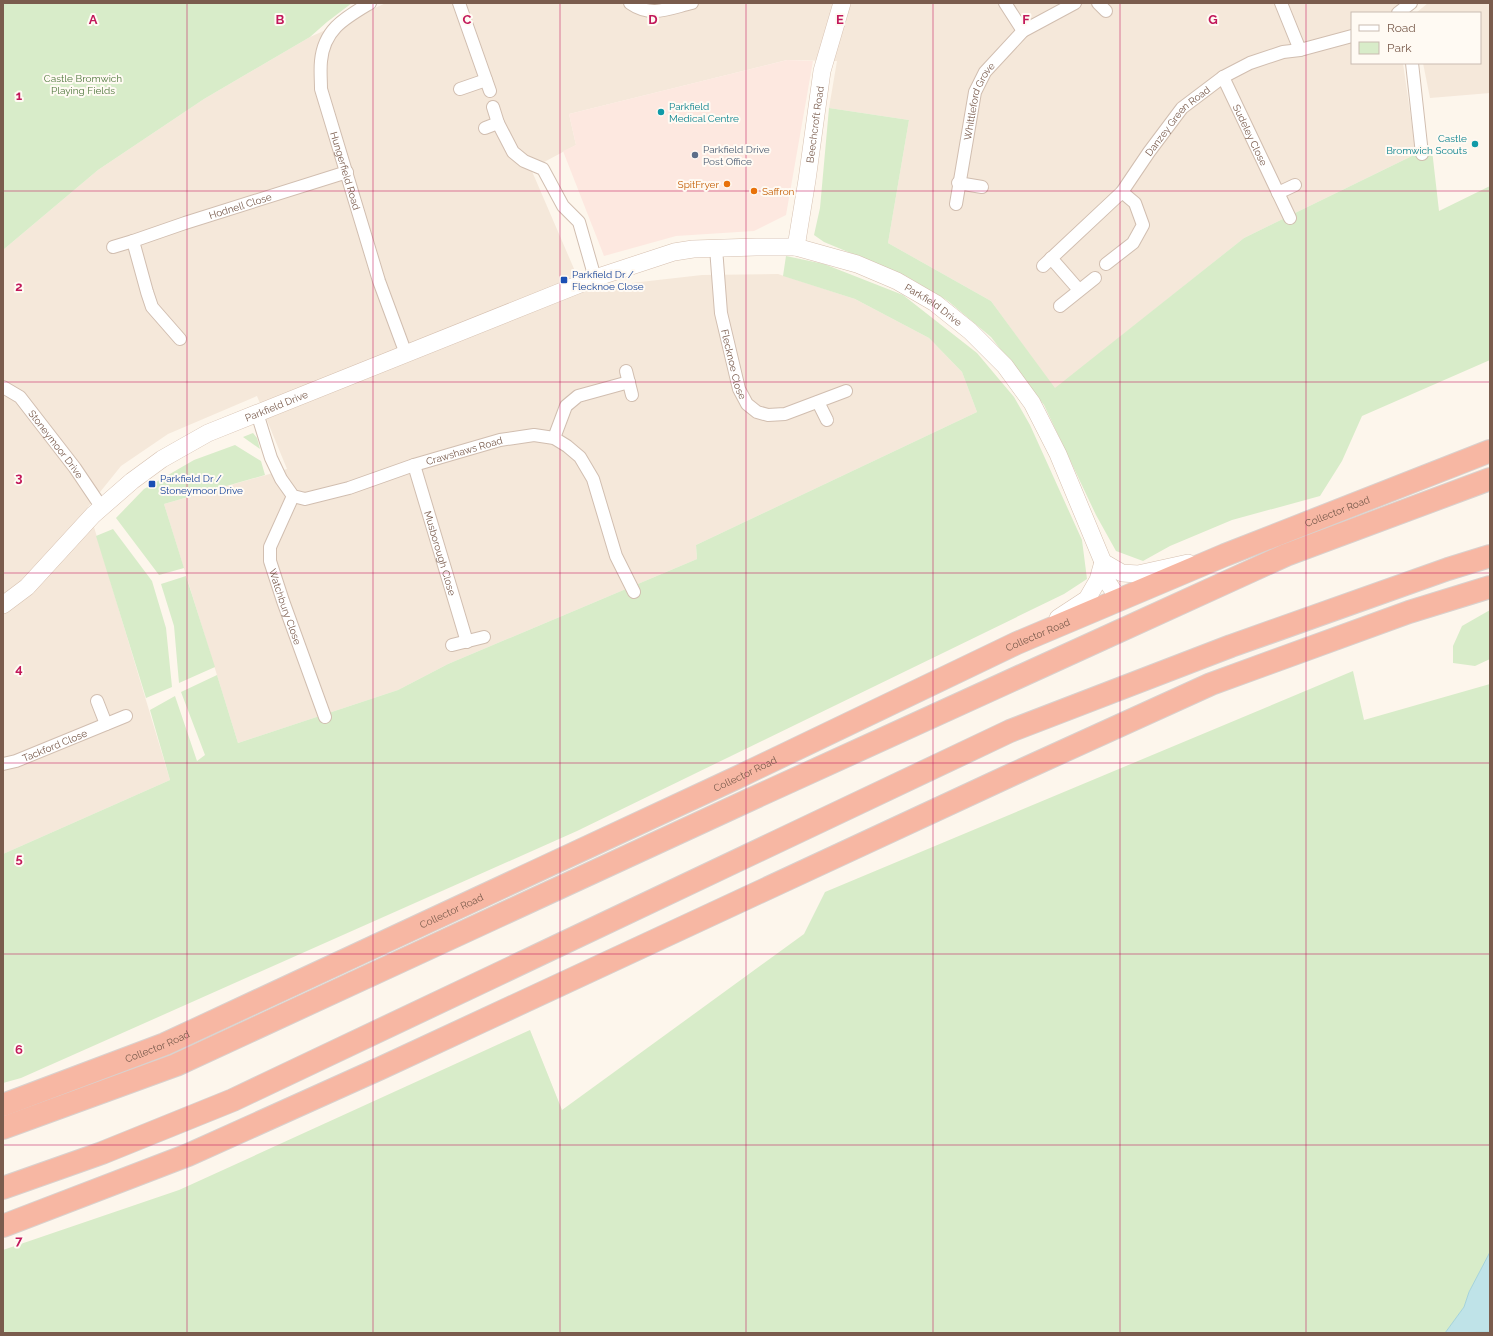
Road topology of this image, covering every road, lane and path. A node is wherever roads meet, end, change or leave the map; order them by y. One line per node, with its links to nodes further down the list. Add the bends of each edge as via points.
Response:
1 (370, 3): 21 (street, Hungerfield Road, via 346,17 332,30 321,61 321,89)
2 (460, 3): 16 (street, via 488,86)
3 (630, 3): 4 (street, via 639,9 656,12)
4 (692, 3)
5 (842, 3): 31 (street, Beechcroft Road, via 822,71)
6 (1005, 3): 11 (street)
7 (1074, 3): 11 (street, Whittleford Grove)
8 (1281, 3): 13 (street)
9 (1411, 3): 10 (street)
10 (1400, 12)
11 (1023, 31): 22 (street, Whittleford Grove, via 985,72 975,92)
12 (1351, 36): 13 (street, Danzey Green Road)
13 (1300, 50): 15 (street, Danzey Green Road, via 1283,52)
14 (1412, 64): 20 (street)
15 (1223, 77): 25 (street, Danzey Green Road, via 1182,108); 26 (street, Sudeley Close)
16 (460, 89)
17 (493, 107): 18 (street)
18 (498, 123): 19 (street); 34 (street, via 513,152 524,161 543,169 562,206 579,222)
19 (485, 128)
20 (1422, 154)
21 (347, 172): 29 (street, Hodnell Close); 39 (street, Hungerfield Road, via 379,281)
22 (958, 183): 24 (street); 27 (street, Whittleford Grove)
23 (1295, 185): 26 (street)
24 (982, 187)
25 (1122, 192): 33 (street, via 1135,203 1143,225 1133,243); 36 (street, Danzey Green Road, via 1047,262)
26 (1278, 193): 28 (street, Sudeley Close)
27 (956, 204)
28 (1290, 218)
29 (133, 241): 30 (street, Hodnell Close); 38 (street, via 152,306)
30 (112, 247)
31 (796, 247): 32 (street, Parkfield Drive); 55 (street, Parkfield Drive, via 857,264 897,281 935,303 970,331 1005,366 1032,403 1058,454)
32 (716, 248): 34 (street, Parkfield Drive, via 693,248 674,252); 43 (street, Flecknoe Close, via 721,313 739,389 747,404 757,412 768,415 785,414)
33 (1106, 264)
34 (595, 278): 39 (street, Parkfield Drive)
35 (1095, 278): 36 (street)
36 (1079, 290): 37 (street)
37 (1060, 306)
38 (180, 339)
39 (406, 354): 44 (street, Parkfield Drive)
40 (3, 387): 51 (street, Stoneymoor Drive, via 20,397 75,468)
41 (846, 391): 43 (street, Flecknoe Close)
42 (632, 395): 46 (street, via 628,377 578,396 566,406)
43 (818, 402): 45 (street)
44 (257, 413): 50 (street, via 271,458); 51 (street, Parkfield Drive, via 208,433 162,459)
45 (827, 420)
46 (554, 438): 48 (street, Crawshaws Road, via 534,435 500,440); 57 (street, Crawshaws Road, via 580,457 593,479 616,556)
47 (1490, 450): 52 (highway, Collector Road)
48 (414, 465): 50 (street, Crawshaws Road, via 349,488 305,499); 61 (street, Musborough Close)
49 (1490, 479): 53 (highway)
50 (293, 496): 66 (street, Watchbury Close, via 270,547 270,561)
51 (102, 508): 59 (street, Parkfield Drive, via 26,587)
52 (1225, 555): 55 (street, via 1138,574 1122,573); 58 (highway, Collector Road)
53 (1286, 555): 58 (highway, via 1244,560 1144,603); 70 (highway, via 747,800 176,1065)
54 (1490, 556): 71 (highway, via 1231,646 1010,731 233,1100 102,1153)
55 (1103, 562): 58 (street, Parkfield Drive, via 1108,583); 62 (street, via 1098,580 1087,599)
56 (1490, 587): 72 (highway, via 1409,612 1211,684 188,1155)
57 (634, 592)
58 (1119, 599): 62 (highway, Collector Road)
59 (3, 605)
60 (484, 636): 61 (street)
61 (467, 642): 63 (street)
62 (1017, 643): 69 (highway, Collector Road, via 722,785 165,1044)
63 (452, 645)
64 (97, 701): 67 (street)
65 (126, 716): 67 (street, Tackford Close)
66 (325, 717)
67 (106, 724): 68 (street, Tackford Close)
68 (3, 764)
69 (3, 1105)
70 (3, 1128)
71 (3, 1188)
72 (3, 1226)

